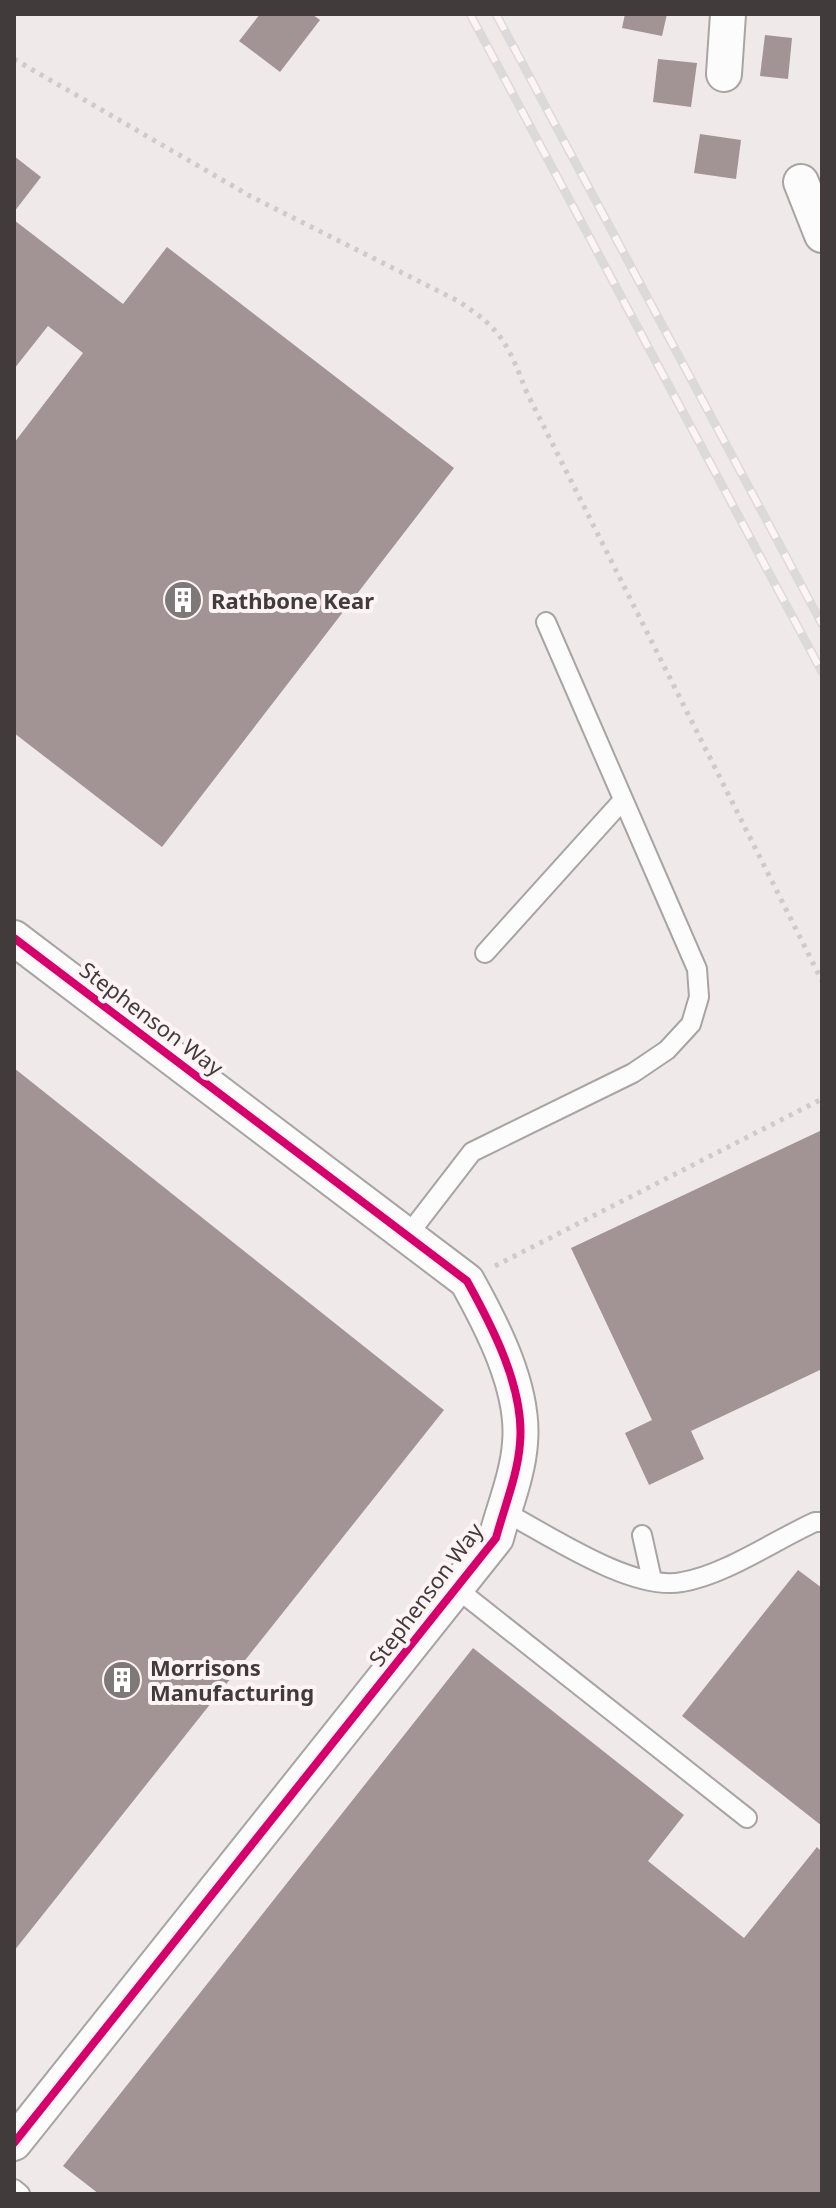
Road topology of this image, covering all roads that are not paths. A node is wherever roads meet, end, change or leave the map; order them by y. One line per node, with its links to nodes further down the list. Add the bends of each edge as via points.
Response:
1 (728, 14): 2 (street)
2 (724, 74)
3 (801, 182): 4 (street)
4 (822, 235)
5 (546, 622): 6 (lane)
6 (623, 800): 8 (lane); 9 (lane, via 697,969 699,997 691,1024 667,1050 633,1073 472,1152)
7 (14, 938): 9 (street, Stephenson Way)
8 (485, 953)
9 (408, 1235): 10 (street, Stephenson Way, via 467,1281 512,1377 521,1442)
10 (503, 1511): 13 (lane, via 636,1579); 14 (street, Stephenson Way, via 496,1538)
11 (822, 1522): 13 (lane, via 681,1583)
12 (642, 1535): 13 (lane)
13 (652, 1580)
14 (456, 1588): 15 (lane); 16 (street, Stephenson Way)
15 (747, 1818)
16 (14, 2143)
17 (14, 2189): 18 (lane)
18 (20, 2194)

